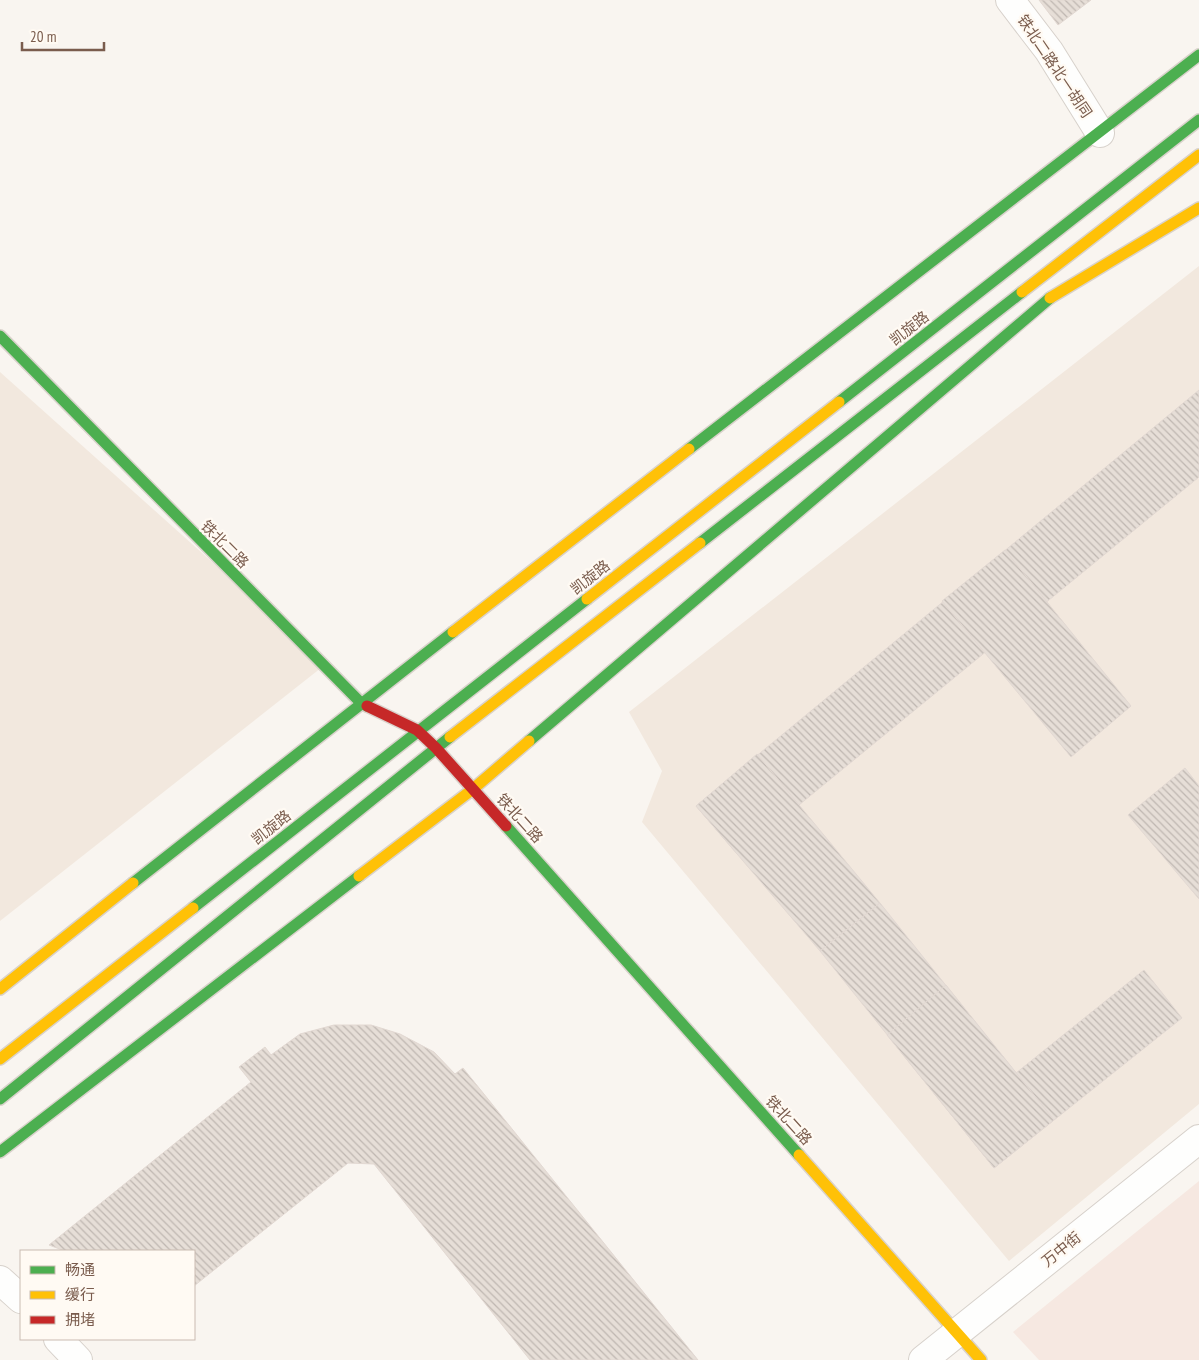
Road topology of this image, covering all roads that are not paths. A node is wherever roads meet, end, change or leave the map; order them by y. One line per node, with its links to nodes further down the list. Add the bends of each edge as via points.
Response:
1 (1010, 0): 4 (street, 铁北二路北一胡同, via 1049,51)
2 (1199, 55): 4 (main road)
3 (1199, 120): 9 (main road, 凯旋路)
4 (1100, 132): 8 (main road)
5 (1199, 155): 10 (main road)
6 (1199, 208): 11 (main road, via 1041,303)
7 (0, 336): 8 (main road, 铁北二路)
8 (361, 703): 9 (main road, 铁北二路); 12 (main road)
9 (418, 730): 10 (main road, 铁北二路); 13 (main road, 凯旋路)
10 (436, 748): 11 (main road, 铁北二路); 14 (main road)
11 (473, 789): 16 (main road); 19 (main road, 铁北二路)
12 (0, 989)
13 (0, 1059)
14 (0, 1099)
15 (1199, 1139): 19 (street, 万中街)
16 (0, 1152)
17 (0, 1280): 18 (street)
18 (20, 1298)
19 (958, 1332): 22 (street, 万中街); 23 (main road, 铁北二路)
20 (59, 1340): 21 (street)
21 (78, 1360)
22 (923, 1360)
23 (981, 1360)

